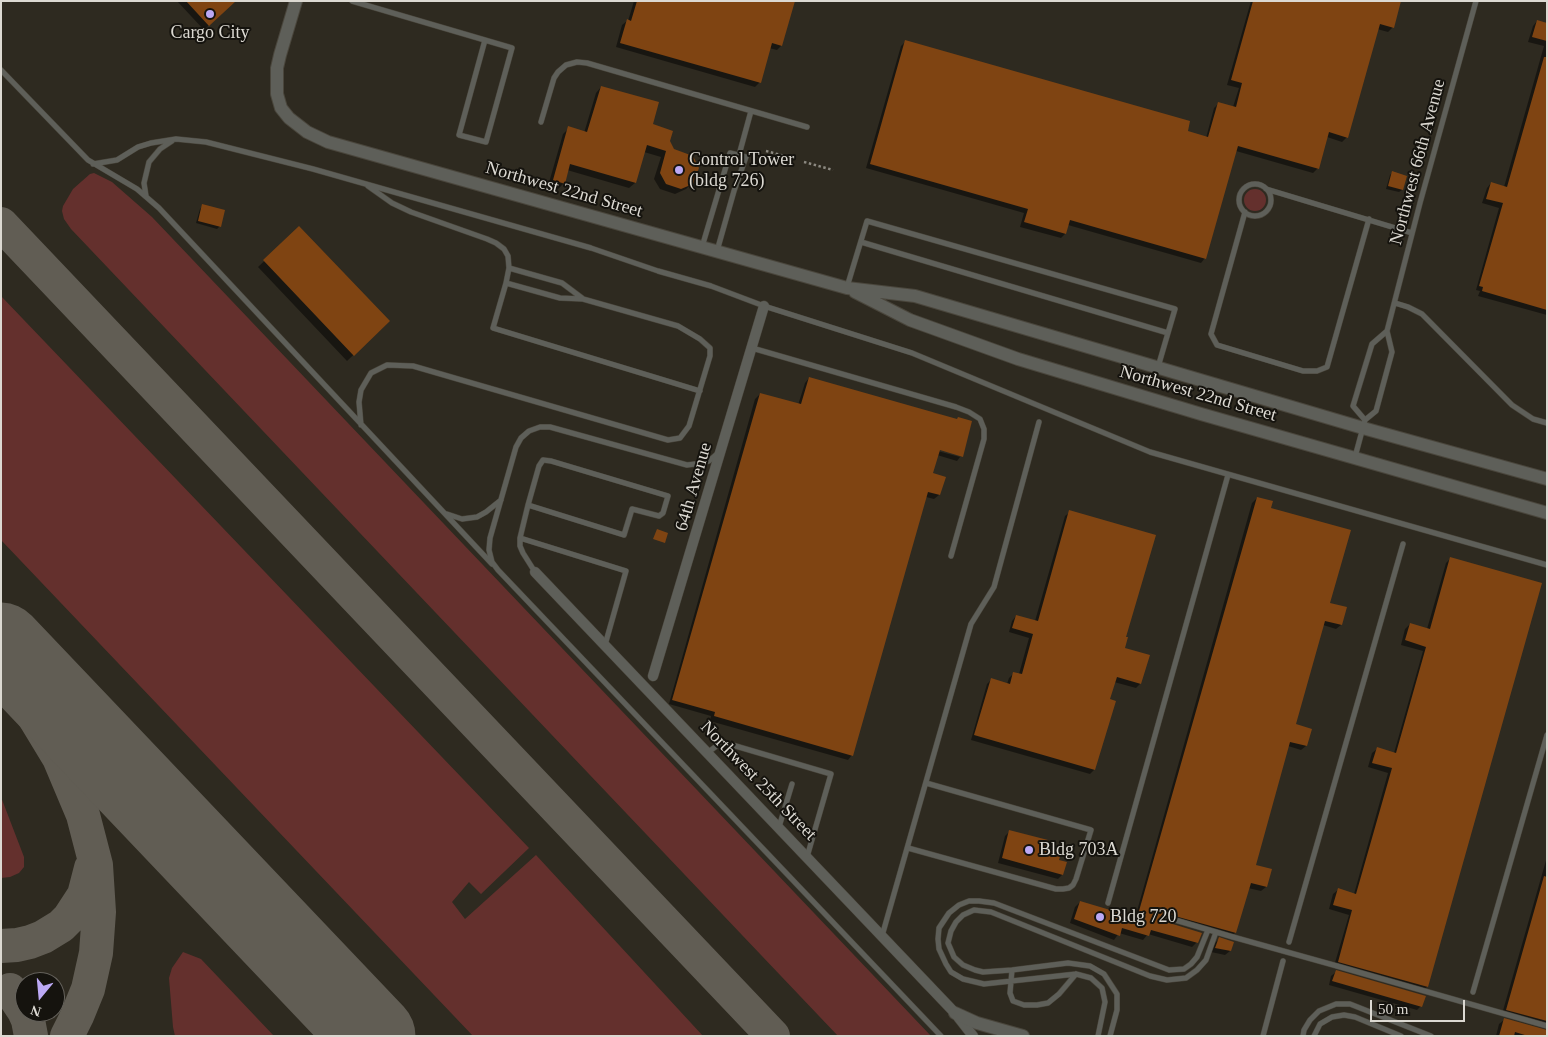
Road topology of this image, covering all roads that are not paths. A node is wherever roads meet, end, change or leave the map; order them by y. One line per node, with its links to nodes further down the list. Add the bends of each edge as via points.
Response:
1 (296, 1): 19 (street, Northwest 22nd Street, via 280,55 278,94 281,108 307,132 328,142)
2 (352, 1): 4 (lane)
3 (1476, 1): 17 (lane, Northwest 66th Avenue)
4 (485, 40): 4 (lane, via 512,48 486,142 459,135)
5 (1, 70): 11 (lane)
6 (751, 111): 7 (lane, via 577,62 566,65 554,78); 8 (lane); 10 (lane)
7 (541, 122)
8 (807, 127)
9 (176, 139): 11 (lane, via 151,143 117,160); 12 (lane, via 216,144); 14 (lane, via 160,149 149,162 144,183)
10 (739, 155): 19 (lane, via 730,153); 20 (lane, via 746,157)
11 (94, 164): 14 (lane)
12 (363, 183): 21 (lane, via 411,212 496,243 508,256); 26 (lane, via 591,248)
13 (1266, 189): 15 (lane, via 1271,200 1268,209 1260,215); 15 (lane, via 1253,184 1244,189 1240,204); 16 (lane)
14 (146, 196): 35 (lane)
15 (1245, 212): 16 (lane, via 1211,334 1217,345 1303,371 1317,372 1327,367)
16 (1369, 219): 17 (lane)
17 (1412, 233): 25 (lane, Northwest 66th Avenue)
18 (861, 242): 23 (lane); 28 (lane); 28 (lane, via 868,221 1175,309)
19 (702, 247): 20 (street, Northwest 22nd Street)
20 (717, 251): 23 (street, Northwest 22nd Street)
21 (509, 268): 22 (lane); 24 (lane, via 562,283)
22 (506, 283): 24 (lane, via 560,298); 31 (lane, via 493,328)
23 (847, 288): 30 (street, Northwest 22nd Street, via 915,296); 37 (street, Northwest 22nd Street, via 910,320 1018,359)
24 (583, 299): 31 (lane, via 678,326 700,339 710,348 710,356)
25 (1395, 302): 27 (lane, Northwest 66th Avenue); 33 (lane, via 1422,314 1512,405 1533,419)
26 (764, 306): 29 (street, 64th Avenue); 38 (lane, via 912,353 1134,446)
27 (1387, 331): 34 (lane, Northwest 66th Avenue, via 1392,352 1376,411); 34 (lane, Northwest 66th Avenue, via 1372,344 1353,406)
28 (1168, 333): 30 (lane)
29 (752, 348): 36 (street, 64th Avenue); 46 (lane, via 969,412 980,419 984,439)
30 (1158, 368): 34 (street, Northwest 22nd Street)
31 (700, 391): 35 (lane, via 689,426 680,438 668,440 413,366 387,365 371,373 361,390)
32 (1039, 422): 54 (lane, via 994,587 971,624)
33 (1547, 423)
34 (1364, 424): 37 (lane, Northwest 66th Avenue); 39 (street, Northwest 22nd Street)
35 (361, 425): 42 (lane)
36 (722, 449): 40 (lane, via 709,461 680,464 555,428 540,427 524,434 518,442); 51 (street, 64th Avenue)
37 (1355, 457): 43 (street, Northwest 22nd Street)
38 (1228, 475): 47 (lane); 59 (lane)
39 (1547, 478)
40 (501, 500): 42 (lane, via 471,519 455,518); 48 (lane, via 489,547 492,562)
41 (528, 505): 41 (lane, via 543,460 668,496 659,516 632,510 624,535); 44 (lane)
42 (442, 511): 48 (lane)
43 (1547, 513)
44 (520, 538): 49 (lane, via 522,553); 50 (lane, via 626,571)
45 (1403, 544): 64 (lane)
46 (951, 556)
47 (1547, 565)
48 (498, 570): 72 (lane)
49 (535, 572): 50 (street, Northwest 25th Street)
50 (605, 646): 53 (street, Northwest 25th Street)
51 (653, 676)
52 (1547, 735): 69 (lane)
53 (706, 753): 56 (street, Northwest 25th Street); 58 (lane, via 722,742 831,774)
54 (926, 783): 57 (lane); 57 (lane, via 1091,830 1076,879 1062,889)
55 (792, 784): 56 (lane)
56 (779, 828): 58 (street, Northwest 25th Street)
57 (908, 848): 63 (lane)
58 (807, 857): 63 (street, Northwest 25th Street)
59 (1108, 903)
60 (1165, 917): 61 (lane)
61 (1208, 930): 62 (lane); 68 (lane, via 1197,958 1184,969 1169,970 994,903 969,901 959,905 939,928 939,949 946,964 963,979 984,984)
62 (1216, 932): 66 (lane, via 1206,960 1191,975 1162,979 991,912 974,910 956,922 948,943 954,957 963,966 983,972); 71 (lane, bridge)
63 (882, 936): 70 (street, Northwest 25th Street)
64 (1289, 942)
65 (1283, 961): 77 (lane)
66 (1012, 970): 68 (lane); 76 (lane, via 1068,962 1090,966 1104,974 1116,994 1117,1010)
67 (1076, 974): 68 (lane); 68 (lane, via 1048,1003 1036,1006 1013,1001); 75 (lane, via 1091,978 1102,988 1105,1002)
68 (1011, 981)
69 (1473, 992)
70 (955, 1013): 73 (street, Northwest 25th Street); 74 (street, Northwest 25th Street)
71 (1547, 1026)
72 (941, 1036)
73 (973, 1036)
74 (1023, 1036)
75 (1098, 1036)
76 (1110, 1036)
77 (1263, 1036)
78 (1303, 1036): 81 (lane, via 1310,1020 1319,1011 1336,1004 1350,1004)
79 (1314, 1036): 80 (lane, via 1320,1024 1344,1015)
80 (1401, 1036)
81 (1431, 1036)

